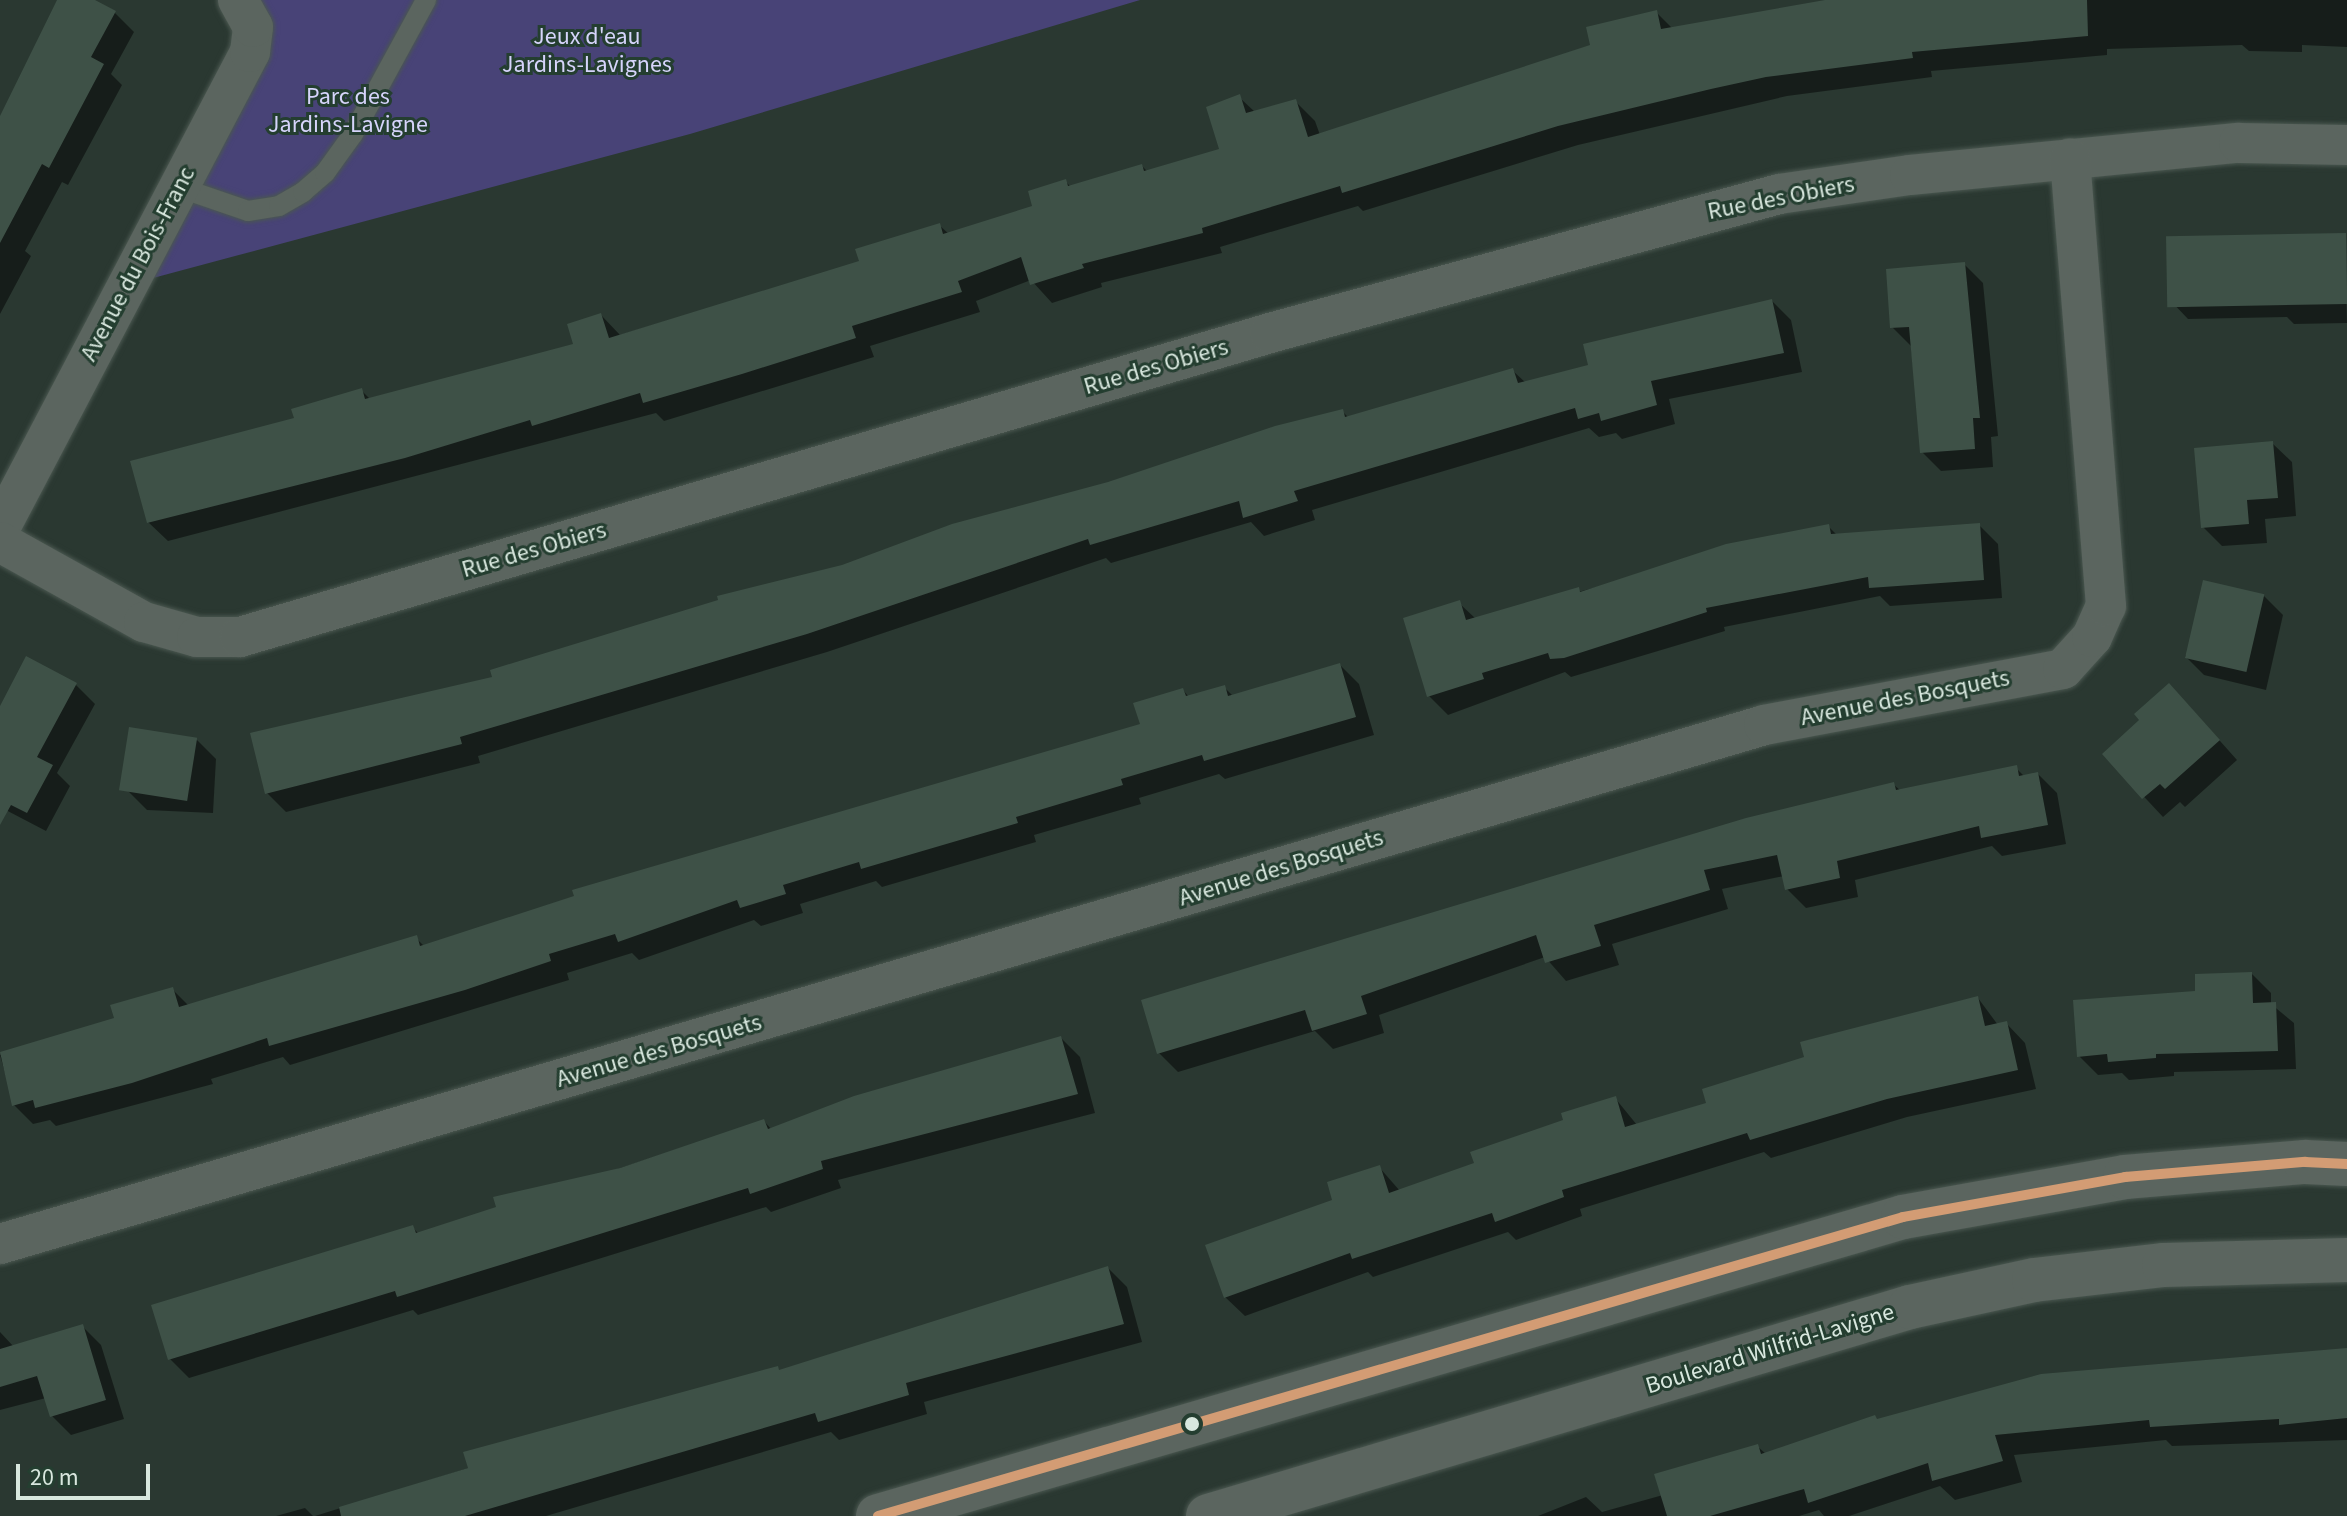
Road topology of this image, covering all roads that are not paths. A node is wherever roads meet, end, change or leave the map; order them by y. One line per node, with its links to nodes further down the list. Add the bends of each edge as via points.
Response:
1 (238, 0): 5 (street, Avenue du Bois-Franc, via 253,27 250,52)
2 (426, 0): 5 (lane, via 353,134 325,173 303,192 279,206 248,211)
3 (2347, 145): 4 (street, Rue des Obiers, via 2239,143)
4 (2070, 158): 7 (street, Rue des Obiers, via 1779,194 1666,223 1239,342 240,637 197,637 144,622); 9 (street, Avenue des Bosquets, via 2106,606 2092,637 2063,669 1764,725)
5 (178, 187): 6 (street, Avenue du Bois-Franc)
6 (0, 528)
7 (0, 542)
8 (2347, 1164): 11 (street, via 2305,1162 2125,1177 1903,1217)
9 (0, 1244)
10 (2347, 1260): 12 (street, Boulevard Wilfrid-Lavigne, via 2164,1265 2034,1280 1910,1307)
11 (878, 1516)
12 (1208, 1516)

